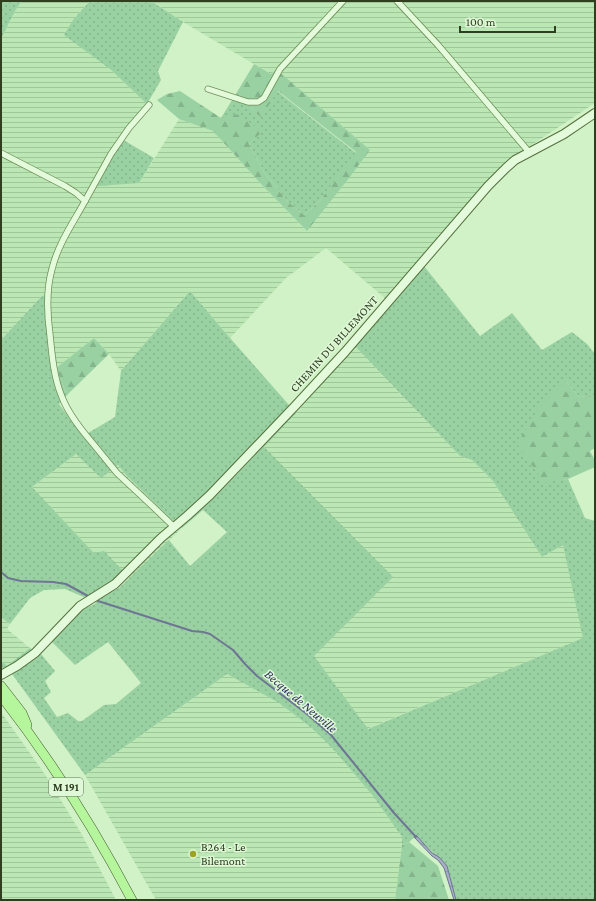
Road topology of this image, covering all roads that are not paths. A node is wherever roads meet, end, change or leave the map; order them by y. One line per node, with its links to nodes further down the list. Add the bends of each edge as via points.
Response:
1 (343, 1): 3 (street, via 280,68 261,100 248,102)
2 (396, 1): 6 (street, via 438,45)
3 (208, 89)
4 (149, 105): 8 (street, via 111,154)
5 (595, 113): 6 (street, CHEMIN DU BILLEMONT, via 564,134)
6 (529, 152): 9 (street, CHEMIN DU BILLEMONT, via 495,179 345,352 215,490)
7 (1, 153): 8 (street, via 68,188)
8 (85, 201): 9 (street, via 58,251 49,284 48,322 52,360 59,391 76,422 110,465)
9 (174, 527): 10 (street, CHEMIN DU BILLEMONT, via 120,580 80,606)
10 (24, 661): 11 (street); 12 (street)
11 (1, 675)
12 (1, 685): 14 (main road, M 191, via 22,713)
13 (1, 696): 14 (main road, M 191)
14 (36, 742): 15 (main road, M 191, via 76,802)
15 (132, 900)

